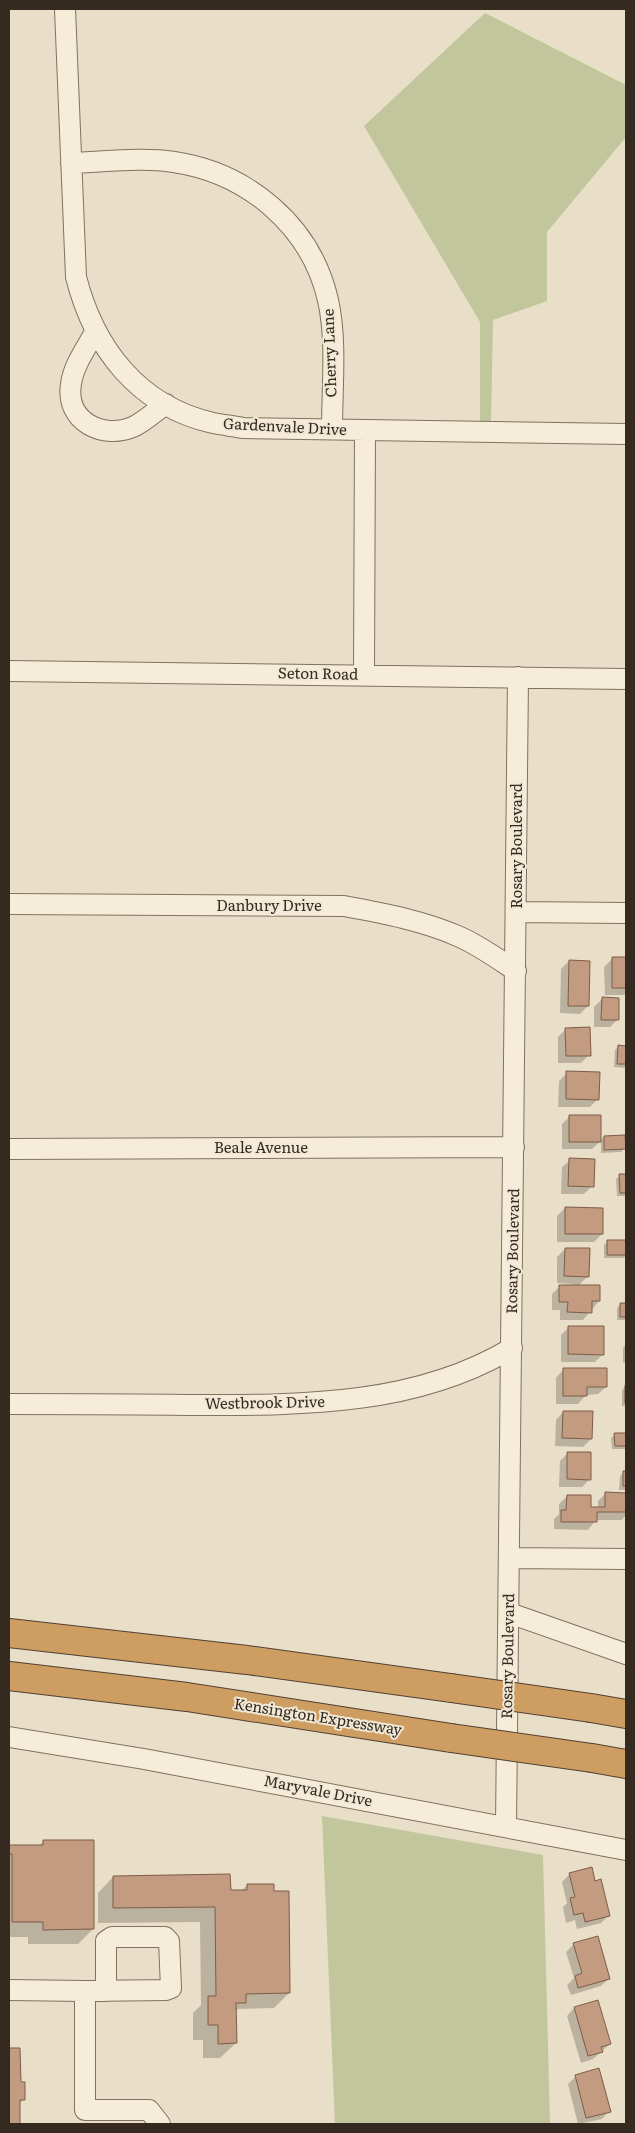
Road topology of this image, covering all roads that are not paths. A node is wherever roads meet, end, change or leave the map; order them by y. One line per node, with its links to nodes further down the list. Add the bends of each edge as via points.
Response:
1 (65, 9): 2 (street, Gardenvale Drive)
2 (71, 163): 3 (street, Gardenvale Drive, via 76,277); 5 (street, Cherry Lane, via 155,161 202,168 231,178 284,218 307,249 328,300 332,325)
3 (95, 332): 4 (street, Gardenvale Drive, via 131,379); 4 (street, via 71,383 71,399 76,414 86,424 101,430 118,431 134,426)
4 (166, 404): 5 (street, Gardenvale Drive, via 212,423 243,428)
5 (332, 429): 6 (street, Gardenvale Drive)
6 (366, 430): 7 (street, Gardenvale Drive); 9 (street)
7 (626, 434)
8 (9, 672): 9 (street, Seton Road)
9 (364, 675): 10 (street, Seton Road)
10 (518, 677): 11 (street, Seton Road); 13 (street, Rosary Boulevard)
11 (626, 679)
12 (9, 904): 15 (street, Danbury Drive, via 344,906 422,924 460,938)
13 (516, 912): 14 (street); 15 (street, Rosary Boulevard)
14 (626, 913)
15 (516, 971): 16 (street, Rosary Boulevard)
16 (514, 1147): 17 (street, Beale Avenue); 18 (street, Rosary Boulevard)
17 (9, 1149)
18 (512, 1348): 19 (street, Westbrook Drive, via 477,1368 419,1388 324,1403); 20 (street, Rosary Boulevard)
19 (9, 1404)
20 (509, 1558): 21 (street); 22 (street, Rosary Boulevard)
21 (626, 1559)
22 (509, 1613): 24 (street); 29 (street, Rosary Boulevard)
23 (9, 1633): 26 (highway, bridge, via 247,1660)
24 (626, 1654)
25 (9, 1676): 28 (highway, Kensington Expressway, bridge, via 188,1697)
26 (626, 1714)
27 (9, 1738): 29 (street, Maryvale Drive, via 144,1759)
28 (626, 1764)
29 (506, 1826): 30 (street, Maryvale Drive)
30 (626, 1850)
31 (9, 1990): 32 (street)
32 (85, 1991): 33 (street); 34 (street, via 85,2110 149,2110)
33 (106, 1991)
34 (160, 2124)

